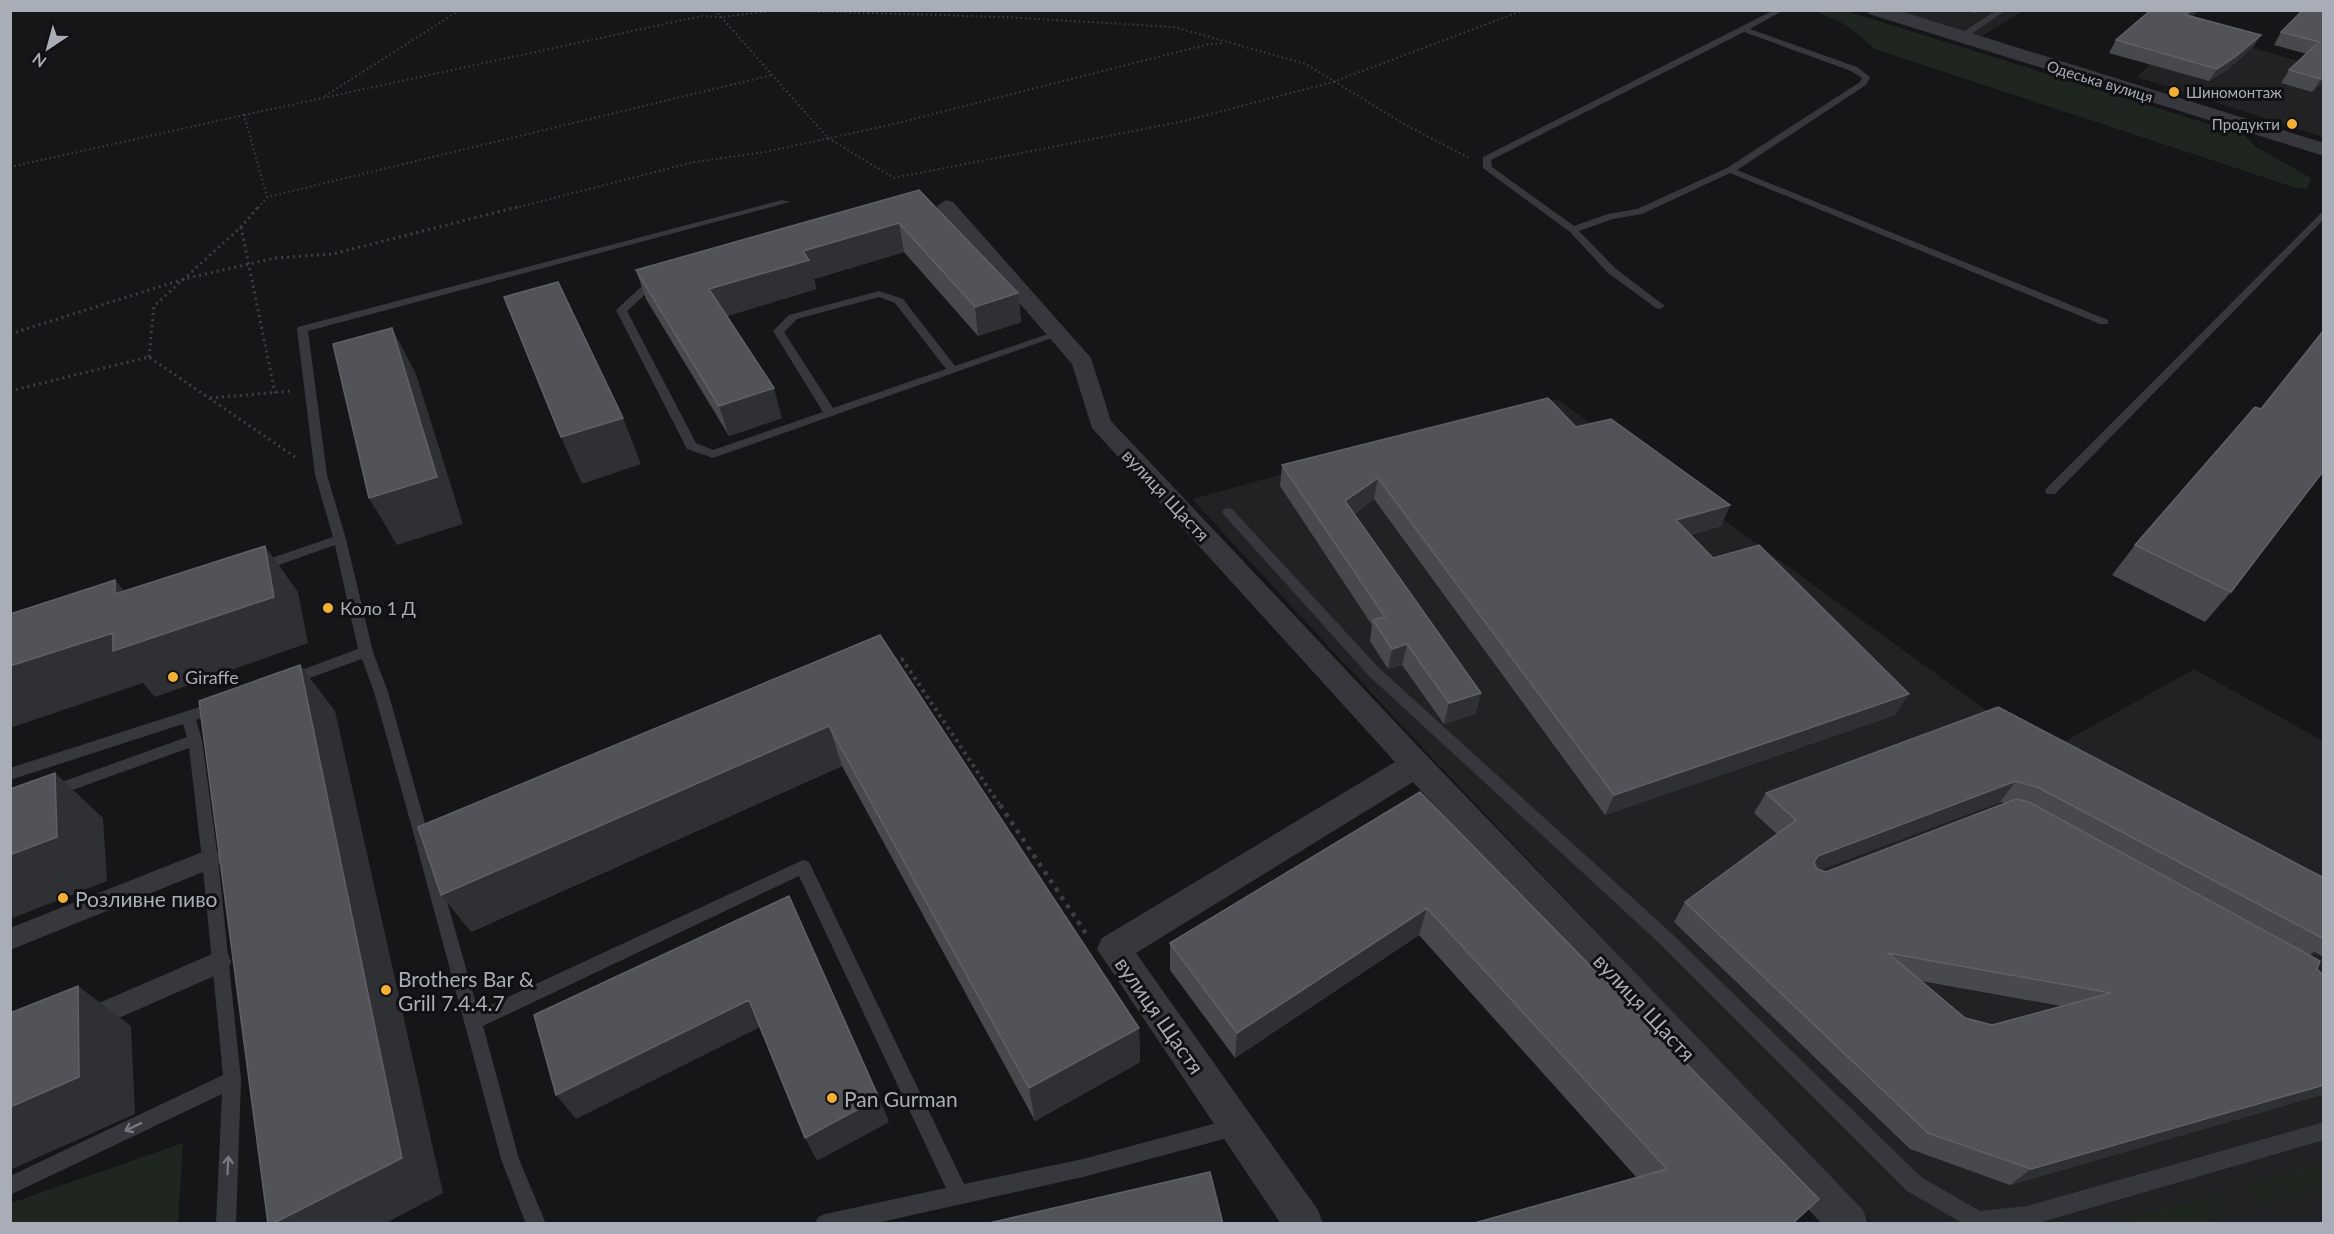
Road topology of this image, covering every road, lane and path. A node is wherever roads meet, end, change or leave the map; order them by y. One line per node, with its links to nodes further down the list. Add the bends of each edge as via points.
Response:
1 (460, 10): 13 (path)
2 (715, 10): 7 (path)
3 (1524, 10): 12 (path)
4 (1781, 10): 8 (lane)
5 (1876, 10): 9 (street, Одеська вулиця)
6 (2003, 10): 9 (lane)
7 (721, 17): 10 (path, via 772,11 1004,17 1174,27); 11 (path); 13 (path, via 702,15)
8 (1743, 29): 18 (lane, via 1486,159); 19 (lane, via 1854,69 1866,77 1863,83)
9 (1961, 37): 16 (street, Одеська вулиця)
10 (1228, 42): 12 (path, via 1306,64); 15 (path)
11 (772, 75): 15 (path); 20 (path)
12 (1333, 82): 15 (path, via 1184,121 894,178); 18 (path)
13 (322, 98): 14 (path)
14 (244, 115): 17 (path); 20 (path)
15 (828, 138): 26 (path, via 694,162 333,254)
16 (2324, 150)
17 (10, 167)
18 (1488, 168): 25 (lane)
19 (1730, 170): 25 (lane, via 1639,212 1611,216); 30 (lane)
20 (267, 197): 24 (path)
21 (785, 202): 35 (lane, via 302,329)
22 (940, 208): 32 (street, вулиця Щастя)
23 (2324, 213): 41 (lane)
24 (240, 227): 26 (path); 27 (path)
25 (1573, 230): 29 (lane, via 1612,271)
26 (248, 264): 27 (path); 37 (path)
27 (184, 279): 31 (path); 33 (path, via 154,306)
28 (668, 282): 39 (lane, via 645,289 621,310 692,446 712,454)
29 (1660, 306)
30 (2104, 322)
31 (10, 334)
32 (1058, 334): 34 (lane); 51 (street, вулиця Щастя, via 1083,363 1100,423)
33 (149, 357): 36 (path); 38 (path)
34 (952, 370): 39 (lane); 39 (lane, via 900,301 891,296 879,294 793,317 778,331)
35 (310, 390): 37 (path); 40 (lane)
36 (10, 391)
37 (275, 393): 38 (path)
38 (210, 398): 40 (path)
39 (829, 412)
40 (321, 475): 43 (lane)
41 (2051, 491)
42 (1228, 512): 65 (lane, via 1374,672 1664,936 1914,1184)
43 (340, 539): 44 (lane); 45 (lane)
44 (242, 573)
45 (366, 652): 47 (lane); 58 (lane, via 426,831)
46 (882, 663): 56 (path, via 902,659 1088,936)
47 (277, 685)
48 (233, 701): 49 (lane)
49 (188, 718): 50 (lane); 52 (lane)
50 (195, 740): 53 (lane); 54 (lane)
51 (1416, 765): 56 (street, вулиця Щастя); 70 (street, вулиця Щастя)
52 (10, 774)
53 (43, 795)
54 (210, 859): 55 (street); 57 (lane)
55 (10, 939)
56 (1114, 949): 61 (street, вулиця Щастя)
57 (219, 962): 59 (street); 60 (lane)
58 (473, 1022): 64 (lane, via 803,867); 67 (lane, via 510,1159)
59 (63, 1031)
60 (232, 1080): 63 (lane, one-way to 63); 66 (lane, one-way to 60)
61 (1237, 1126): 64 (lane, via 1083,1168); 69 (street, вулиця Щастя)
62 (2324, 1131): 65 (lane, via 2027,1216)
63 (10, 1186)
64 (959, 1195): 68 (lane)
65 (1978, 1222)
66 (226, 1224)
67 (536, 1224)
68 (825, 1224)
69 (1304, 1224)
70 (1849, 1224)

